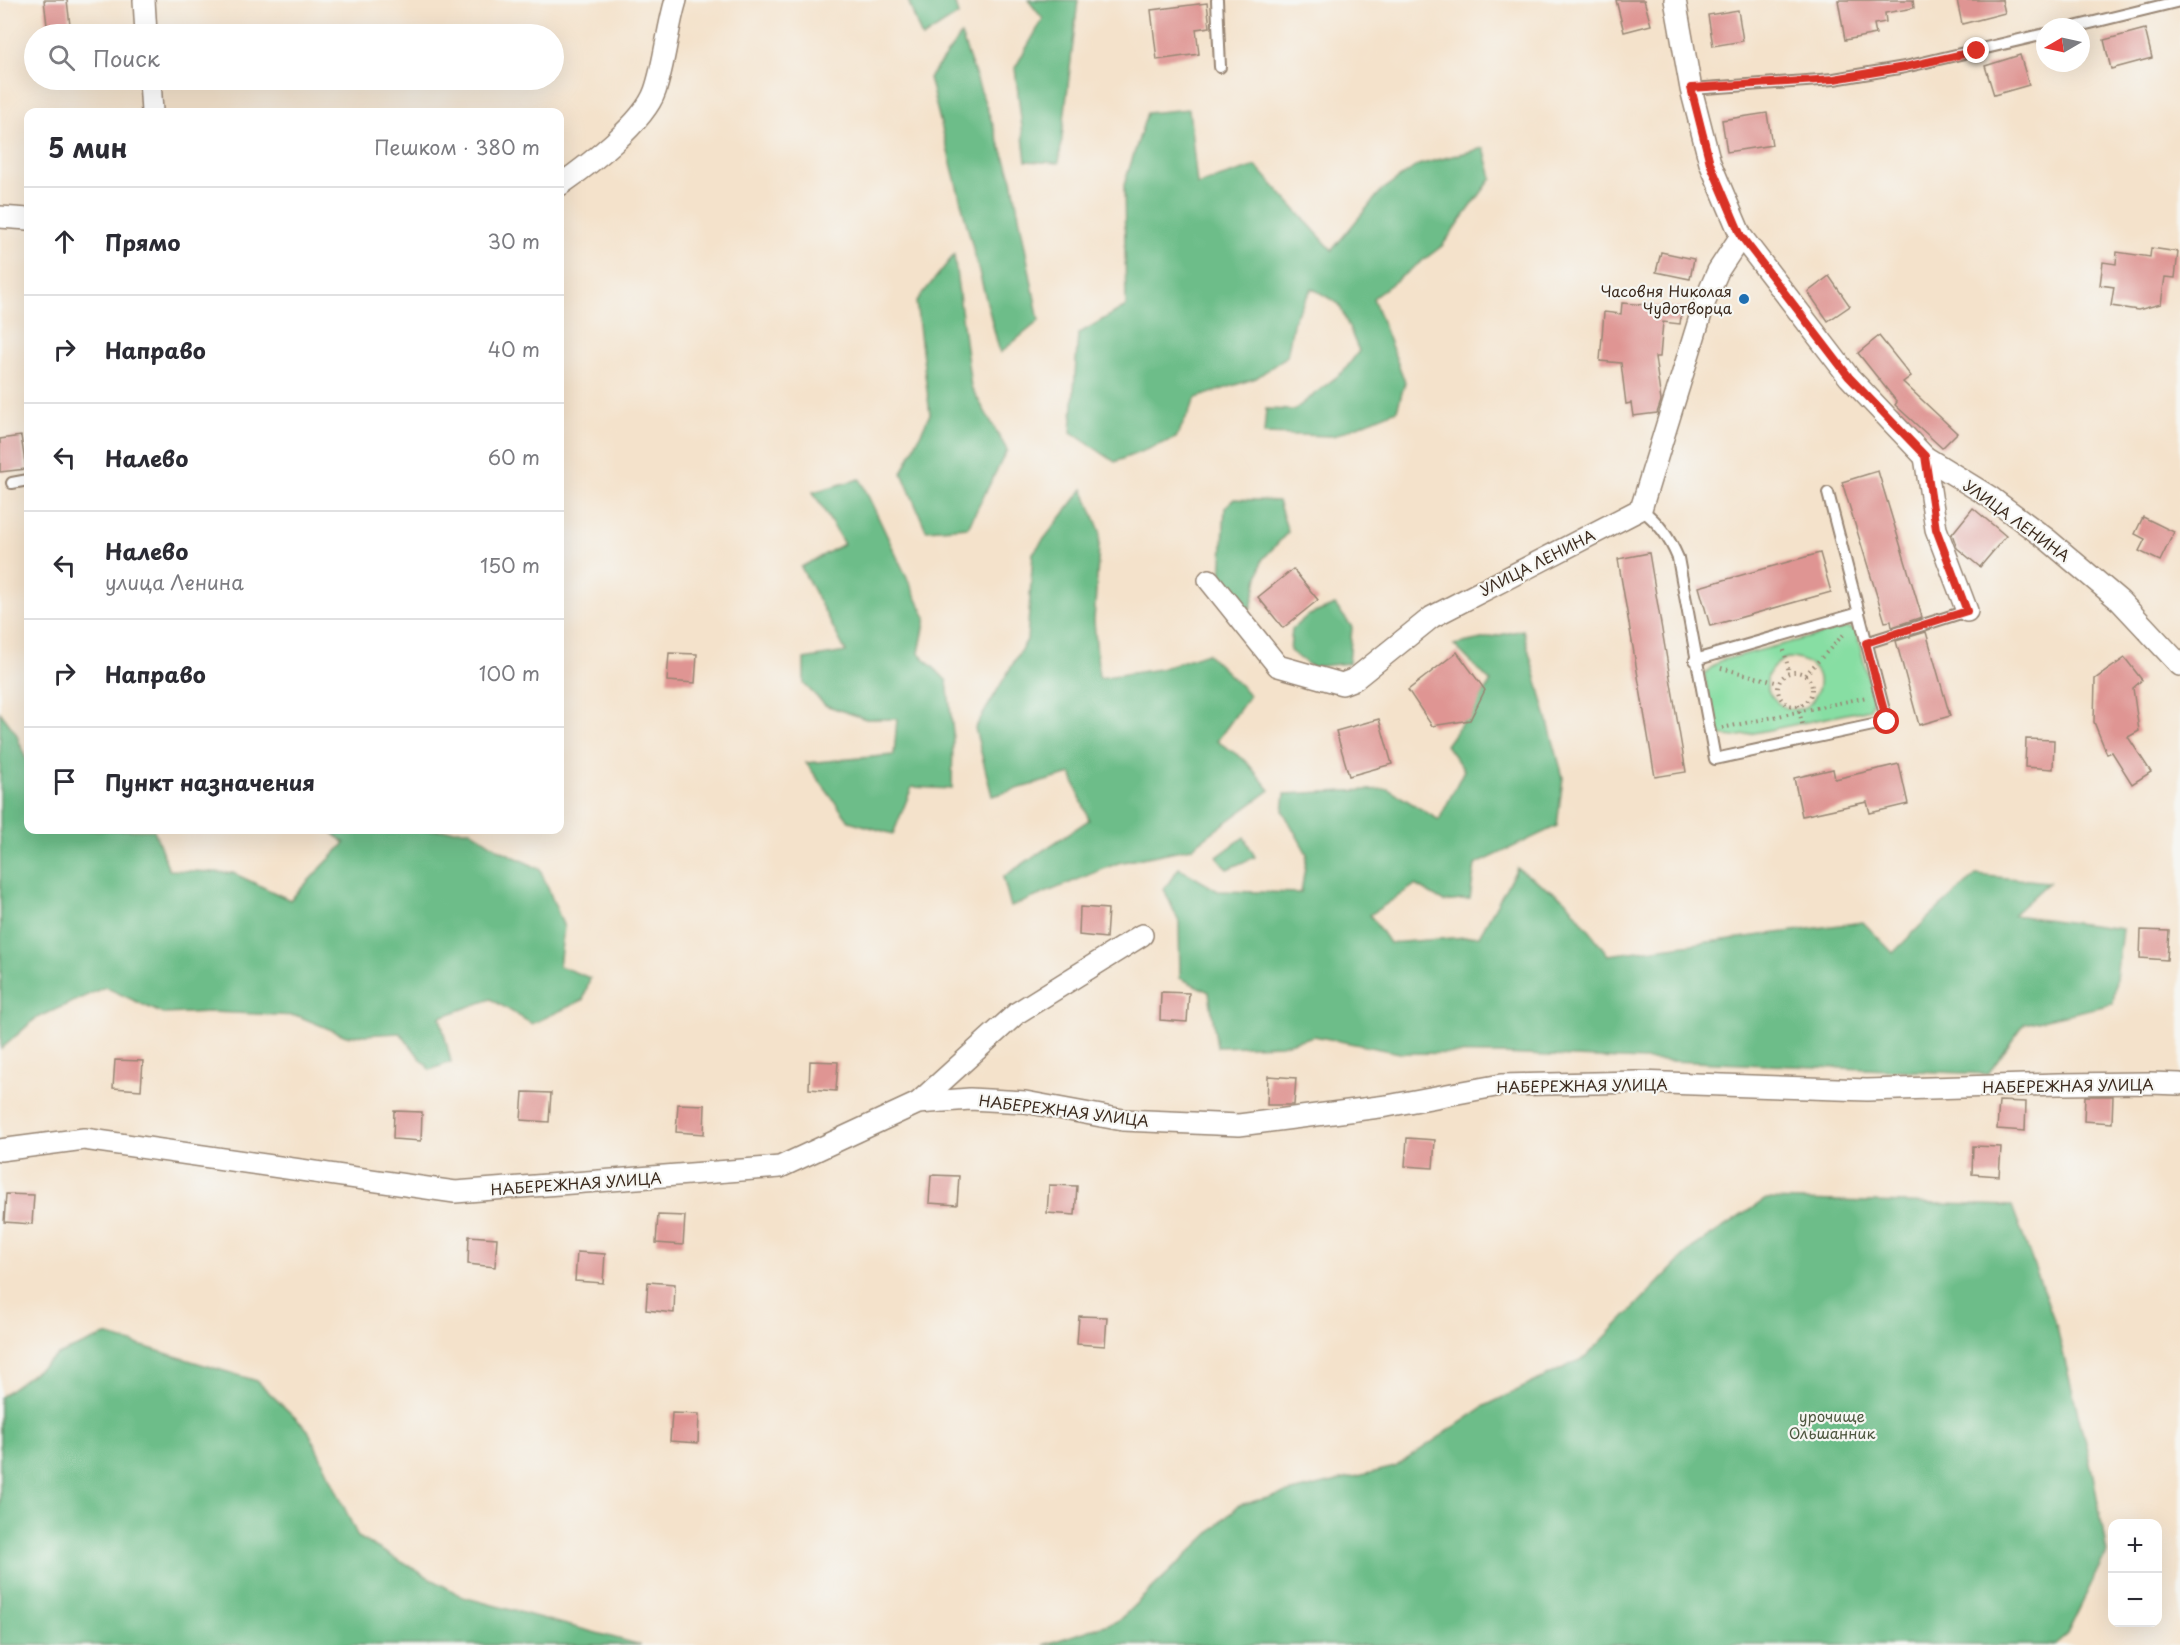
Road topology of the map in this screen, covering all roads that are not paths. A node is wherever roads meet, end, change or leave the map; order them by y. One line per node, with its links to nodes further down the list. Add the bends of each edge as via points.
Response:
1 (144, 0): 7 (street)
2 (676, 0): 13 (street, via 654,93 638,118 616,140)
3 (1217, 0): 9 (lane)
4 (1675, 0): 10 (street, УЛИЦА ЛЕНИНА)
5 (2180, 2): 6 (lane)
6 (2090, 23)
7 (145, 24)
8 (2036, 36): 10 (lane, via 1905,67 1834,79)
9 (1220, 67)
10 (1691, 88): 16 (street, УЛИЦА ЛЕНИНА, via 1710,163)
11 (151, 90): 12 (street)
12 (152, 108)
13 (564, 182)
14 (0, 217): 15 (street)
15 (24, 219)
16 (1741, 236): 17 (street, УЛИЦА ЛЕНИНА, via 1849,377); 21 (street, via 1705,301)
17 (1925, 456): 23 (street, via 1936,529); 27 (street, УЛИЦА ЛЕНИНА, via 2048,540 2120,601)
18 (24, 481): 19 (lane)
19 (12, 483)
20 (1828, 493): 24 (lane)
21 (1641, 509): 22 (street, УЛИЦА ЛЕНИНА, via 1432,617 1355,679 1342,684 1278,666); 26 (lane, via 1665,533 1678,558)
22 (1209, 580)
23 (1967, 611): 25 (lane)
24 (1859, 615): 25 (lane); 26 (lane)
25 (1866, 643): 26 (lane, via 1887,722 1715,759)
26 (1695, 660)
27 (2180, 664)
28 (1142, 935): 30 (street, via 1017,1012)
29 (2180, 1084): 30 (street, НАБЕРЕЖНАЯ УЛИЦА, via 1867,1090 1637,1082 1501,1085 1387,1106 1239,1125 1123,1120 1025,1102 970,1099)
30 (918, 1103): 31 (street, НАБЕРЕЖНАЯ УЛИЦА, via 780,1167 455,1192 84,1139)
31 (0, 1150)

